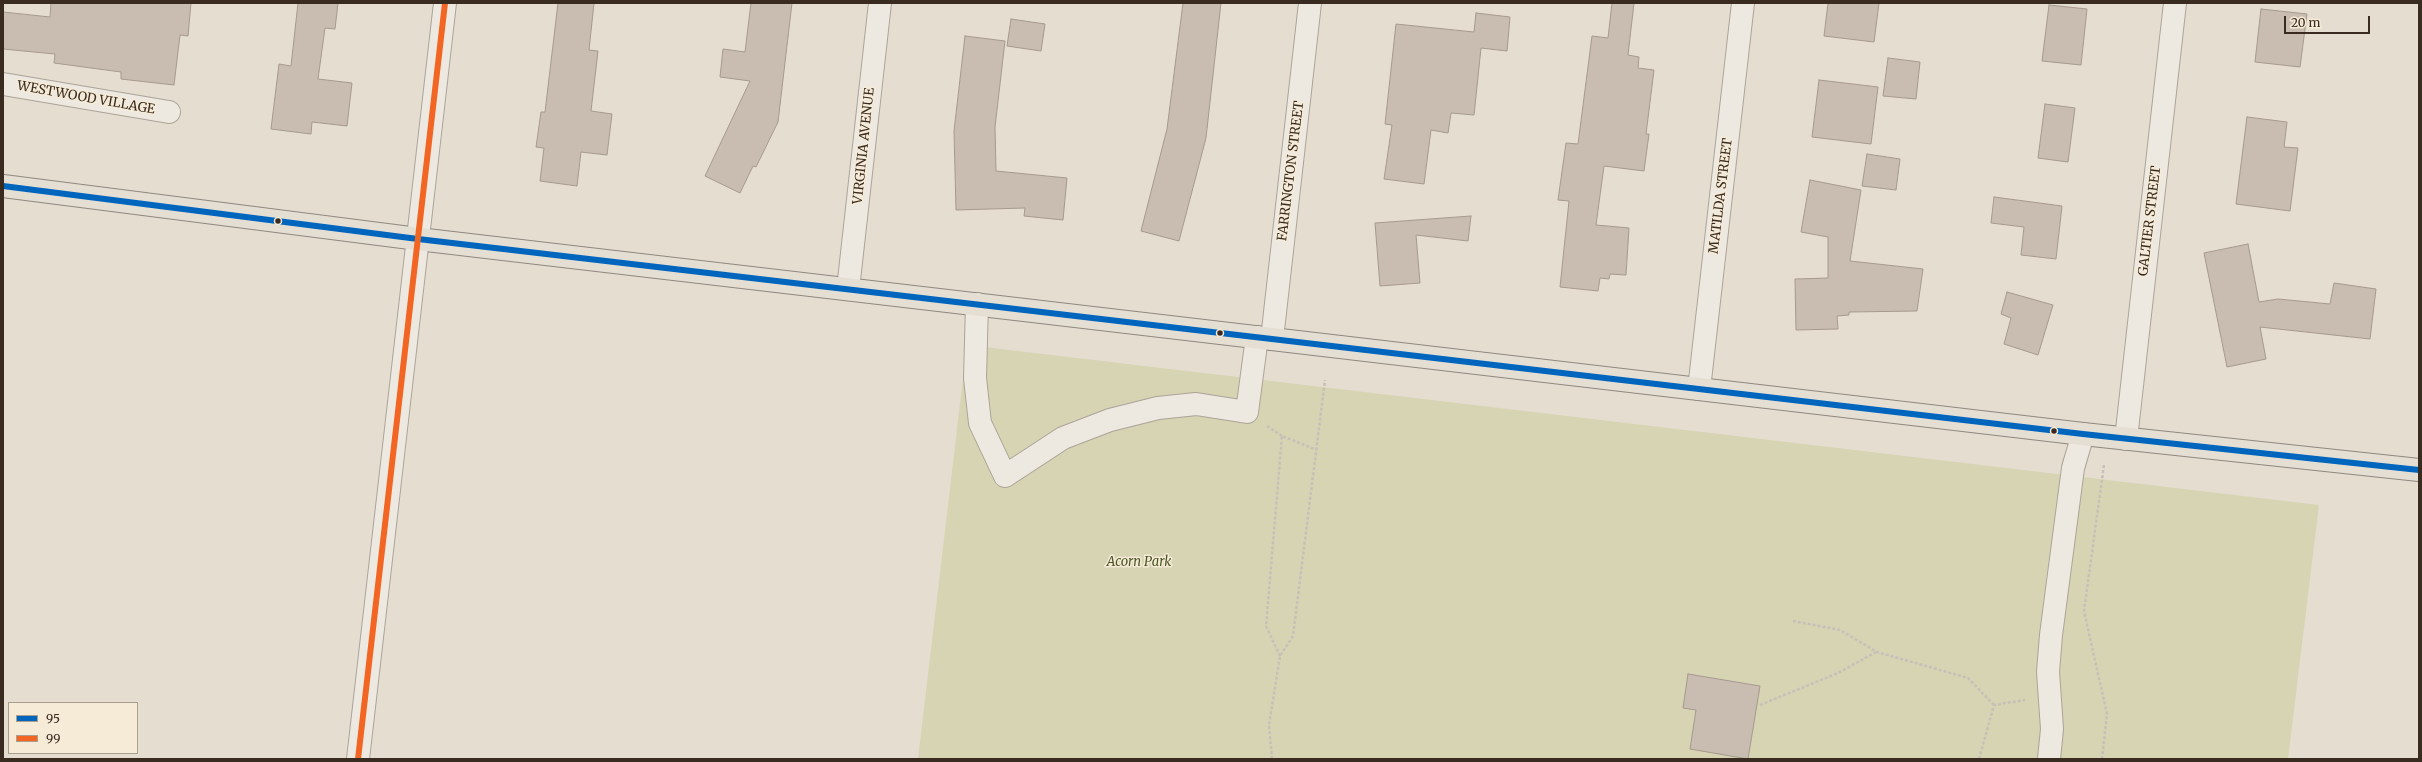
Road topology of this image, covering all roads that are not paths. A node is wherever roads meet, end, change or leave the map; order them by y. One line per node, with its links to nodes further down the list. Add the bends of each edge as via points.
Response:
1 (445, 3): 9 (street)
2 (880, 3): 10 (street, VIRGINIA AVENUE)
3 (1310, 3): 12 (street, FARRINGTON STREET)
4 (1743, 3): 13 (street, MATILDA STREET)
5 (2175, 3): 15 (street, GALTIER STREET)
6 (3, 84): 7 (street, WESTWOOD VILLAGE)
7 (169, 112)
8 (3, 186): 9 (main road)
9 (418, 239): 10 (main road); 17 (street)
10 (848, 289): 11 (main road)
11 (977, 304): 12 (main road); 12 (street, FARRINGTON STREET, via 975,378 980,423 1005,476 1063,438 1110,420 1158,408 1196,404 1247,412)
12 (1265, 338): 13 (main road)
13 (1699, 389): 14 (main road)
14 (2083, 434): 15 (main road); 18 (street, via 2073,468 2052,628 2048,672 2052,729)
15 (2126, 439): 16 (main road)
16 (2419, 470)
17 (358, 759)
18 (2049, 759)

